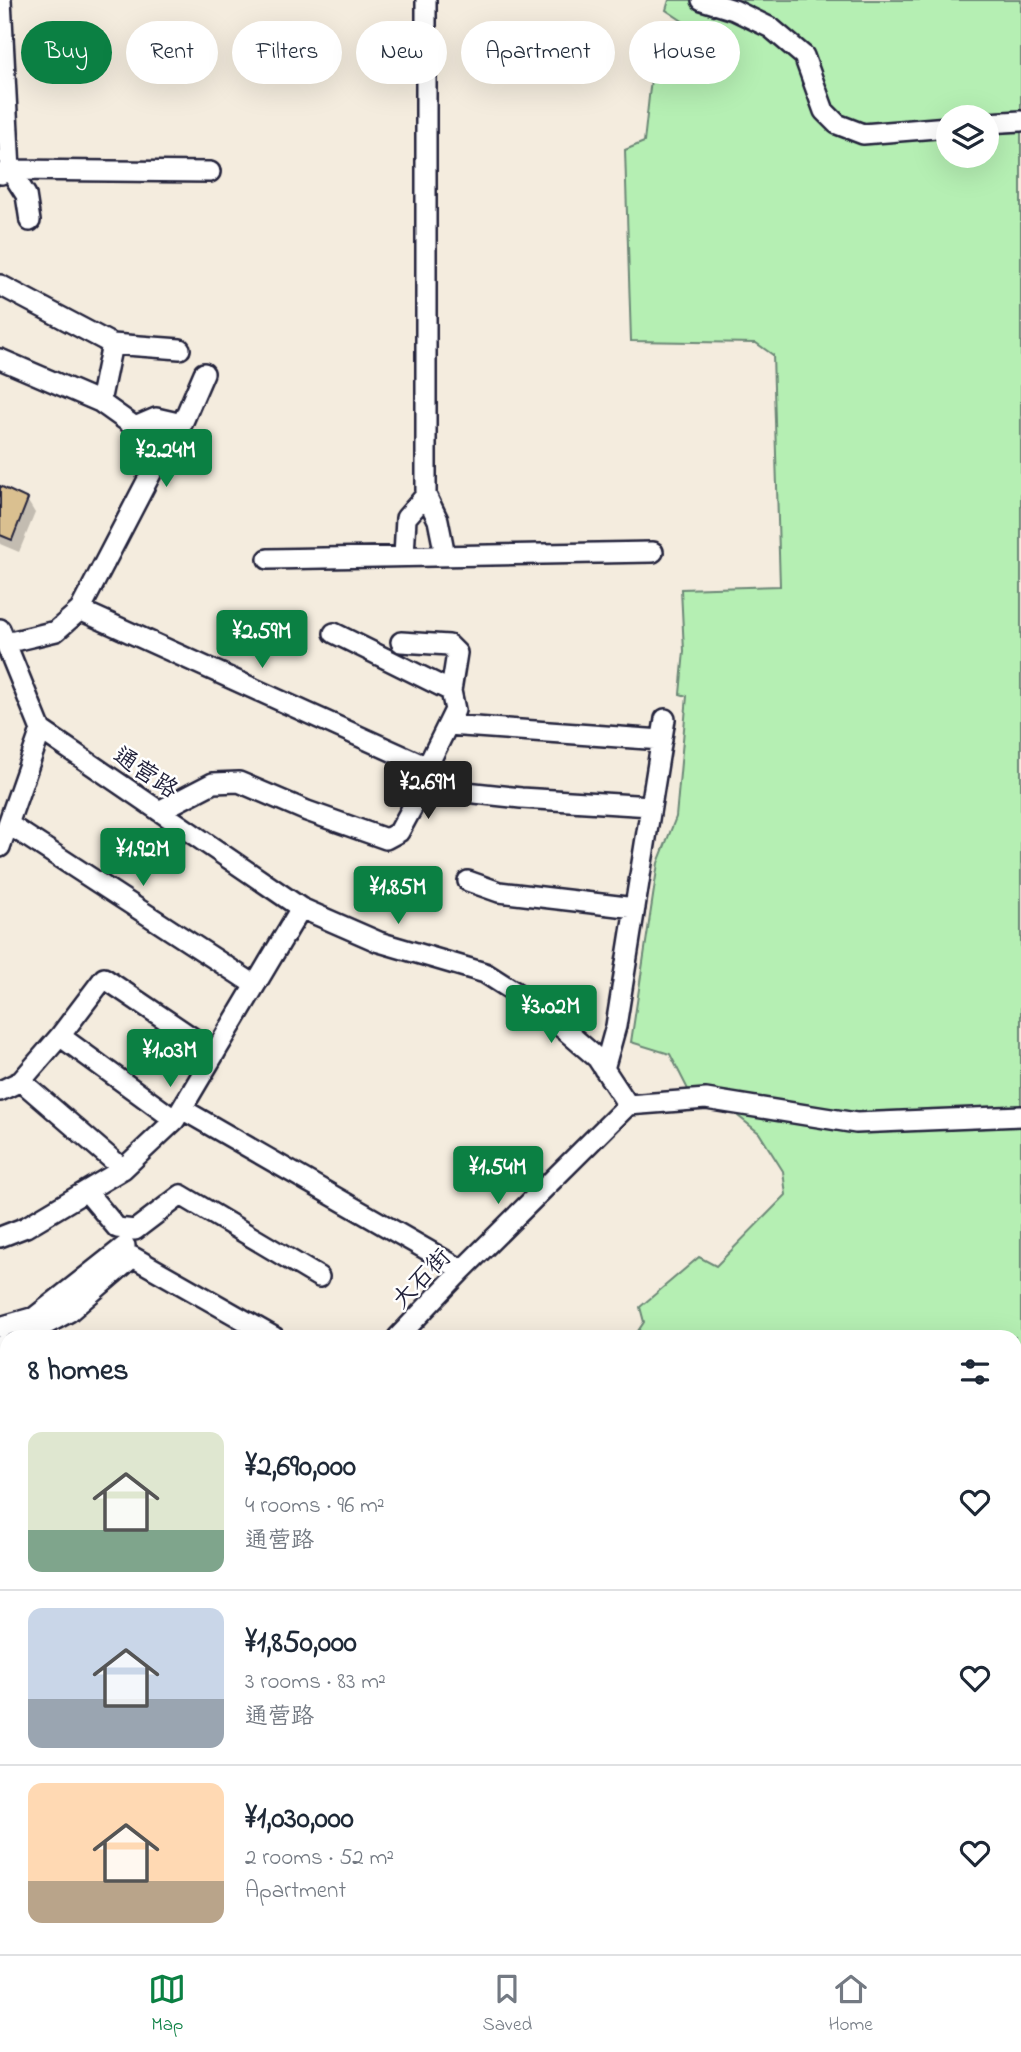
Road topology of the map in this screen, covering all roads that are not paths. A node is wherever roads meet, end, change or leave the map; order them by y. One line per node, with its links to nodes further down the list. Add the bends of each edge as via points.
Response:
1 (1, 0): 7 (street)
2 (426, 0): 17 (street)
3 (702, 0): 6 (street, via 771,28 804,56 824,111 837,124 863,134)
4 (1021, 121): 5 (street)
5 (999, 122)
6 (936, 128)
7 (5, 172): 8 (street); 9 (street, via 26,195)
8 (210, 172)
9 (30, 221)
10 (0, 285): 11 (street)
11 (113, 344): 12 (street); 15 (street)
12 (180, 349)
13 (0, 359): 15 (street)
14 (204, 373): 16 (street, via 182,424 156,418)
15 (100, 402): 16 (street)
16 (135, 427): 22 (street, via 141,449 158,460)
17 (426, 495): 19 (street, via 438,520); 20 (street, via 406,519)
18 (653, 552): 19 (street)
19 (445, 555): 20 (street)
20 (404, 556): 21 (street)
21 (268, 559)
22 (80, 610): 23 (street, via 56,631); 31 (street)
23 (2, 633): 29 (street)
24 (334, 633): 26 (street)
25 (401, 642): 26 (street, via 449,645 457,653)
26 (451, 691): 28 (street, via 455,709)
27 (665, 719): 30 (street)
28 (448, 725): 30 (street); 31 (street)
29 (41, 730): 34 (street, 通营路); 35 (street)
30 (662, 740): 33 (street)
31 (427, 767): 32 (street)
32 (419, 787): 33 (street); 34 (street, via 399,832 386,839 239,782 213,783)
33 (651, 806): 39 (street)
34 (159, 811): 38 (street, 通营路)
35 (8, 824): 36 (street); 40 (street)
36 (0, 847)
37 (468, 881): 39 (street, via 499,892)
38 (301, 908): 40 (street); 43 (street, 通营路, via 379,942 485,973 537,1006)
39 (635, 908): 43 (street, via 616,1026)
40 (255, 985): 42 (street)
41 (60, 1036): 42 (street, via 104,978); 44 (street); 47 (street)
42 (215, 1053): 47 (street)
43 (604, 1069): 46 (street, 通营路)
44 (21, 1081): 45 (street); 49 (street)
45 (0, 1091)
46 (628, 1105): 48 (street, via 706,1099 856,1123); 53 (street, 大石街)
47 (178, 1114): 49 (street); 53 (street)
48 (1021, 1116)
49 (123, 1169): 50 (street)
50 (86, 1191): 51 (street); 54 (street, via 117,1228 135,1230 181,1195)
51 (0, 1237)
52 (125, 1246): 55 (street, via 35,1317)
53 (462, 1270): 58 (street, 大石街)
54 (319, 1277)
55 (0, 1327)
56 (36, 1330): 57 (street, via 69,1312 133,1257)
57 (262, 1330)
58 (405, 1330)

